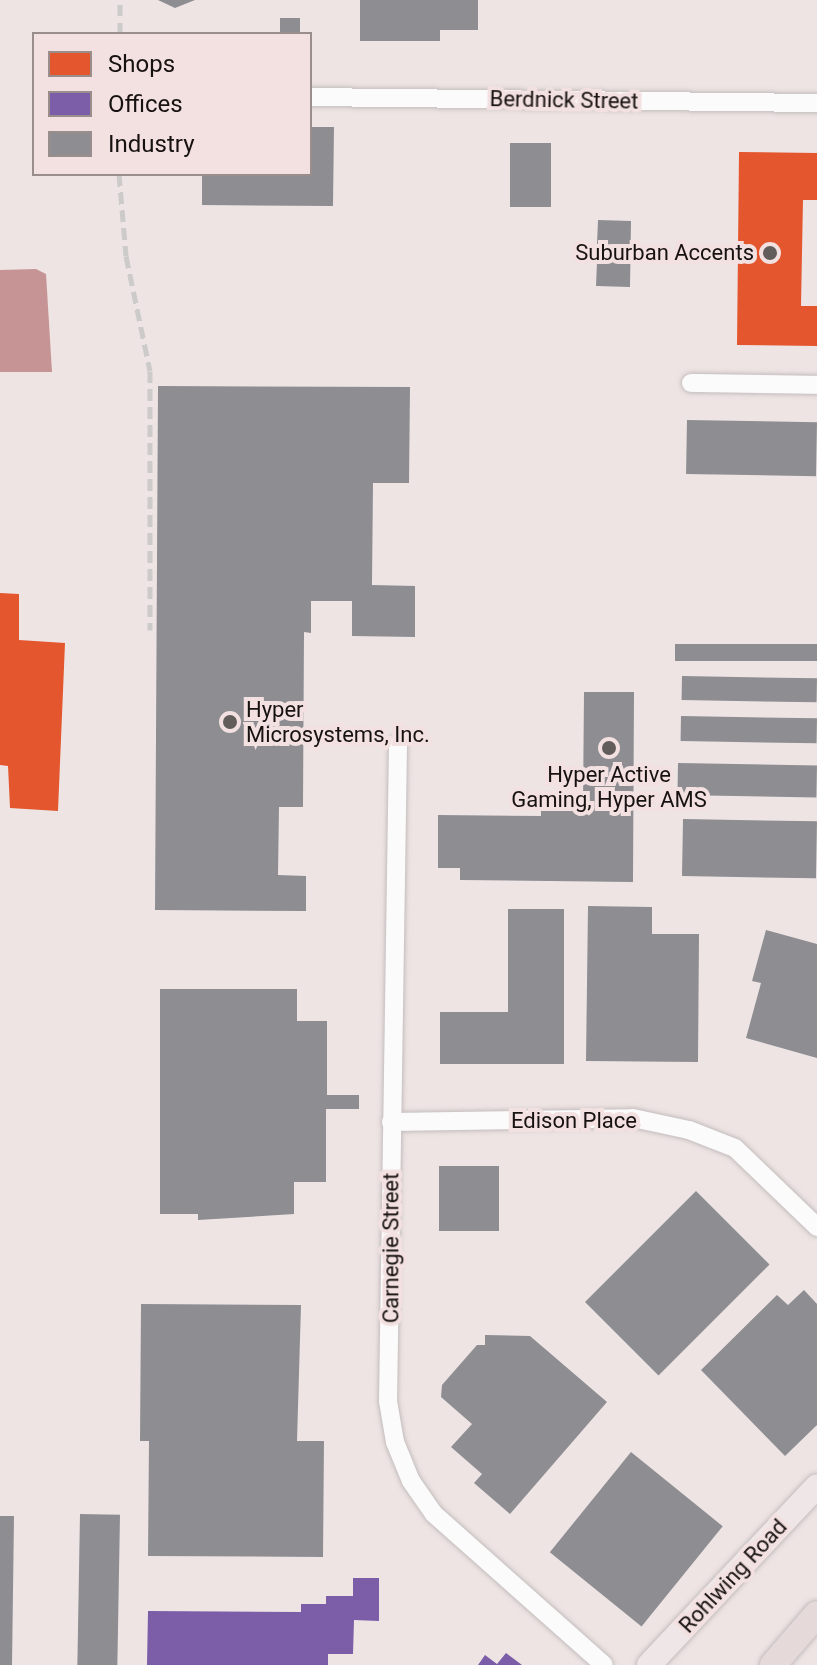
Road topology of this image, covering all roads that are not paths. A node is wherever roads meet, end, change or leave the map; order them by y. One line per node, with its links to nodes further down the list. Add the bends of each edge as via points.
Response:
1 (312, 97): 2 (street, Berdnick Street)
2 (817, 103)
3 (691, 383): 4 (street)
4 (817, 385)
5 (398, 744): 6 (street, Carnegie Street)
6 (391, 1122): 7 (street, Edison Place, via 633,1118 689,1130 735,1148); 10 (street, Carnegie Street, via 388,1401 400,1455 434,1514)
7 (817, 1227)
8 (817, 1486): 11 (main road, Rohlwing Road)
9 (817, 1614): 12 (highway)
10 (604, 1665)
11 (649, 1665)
12 (773, 1665)

